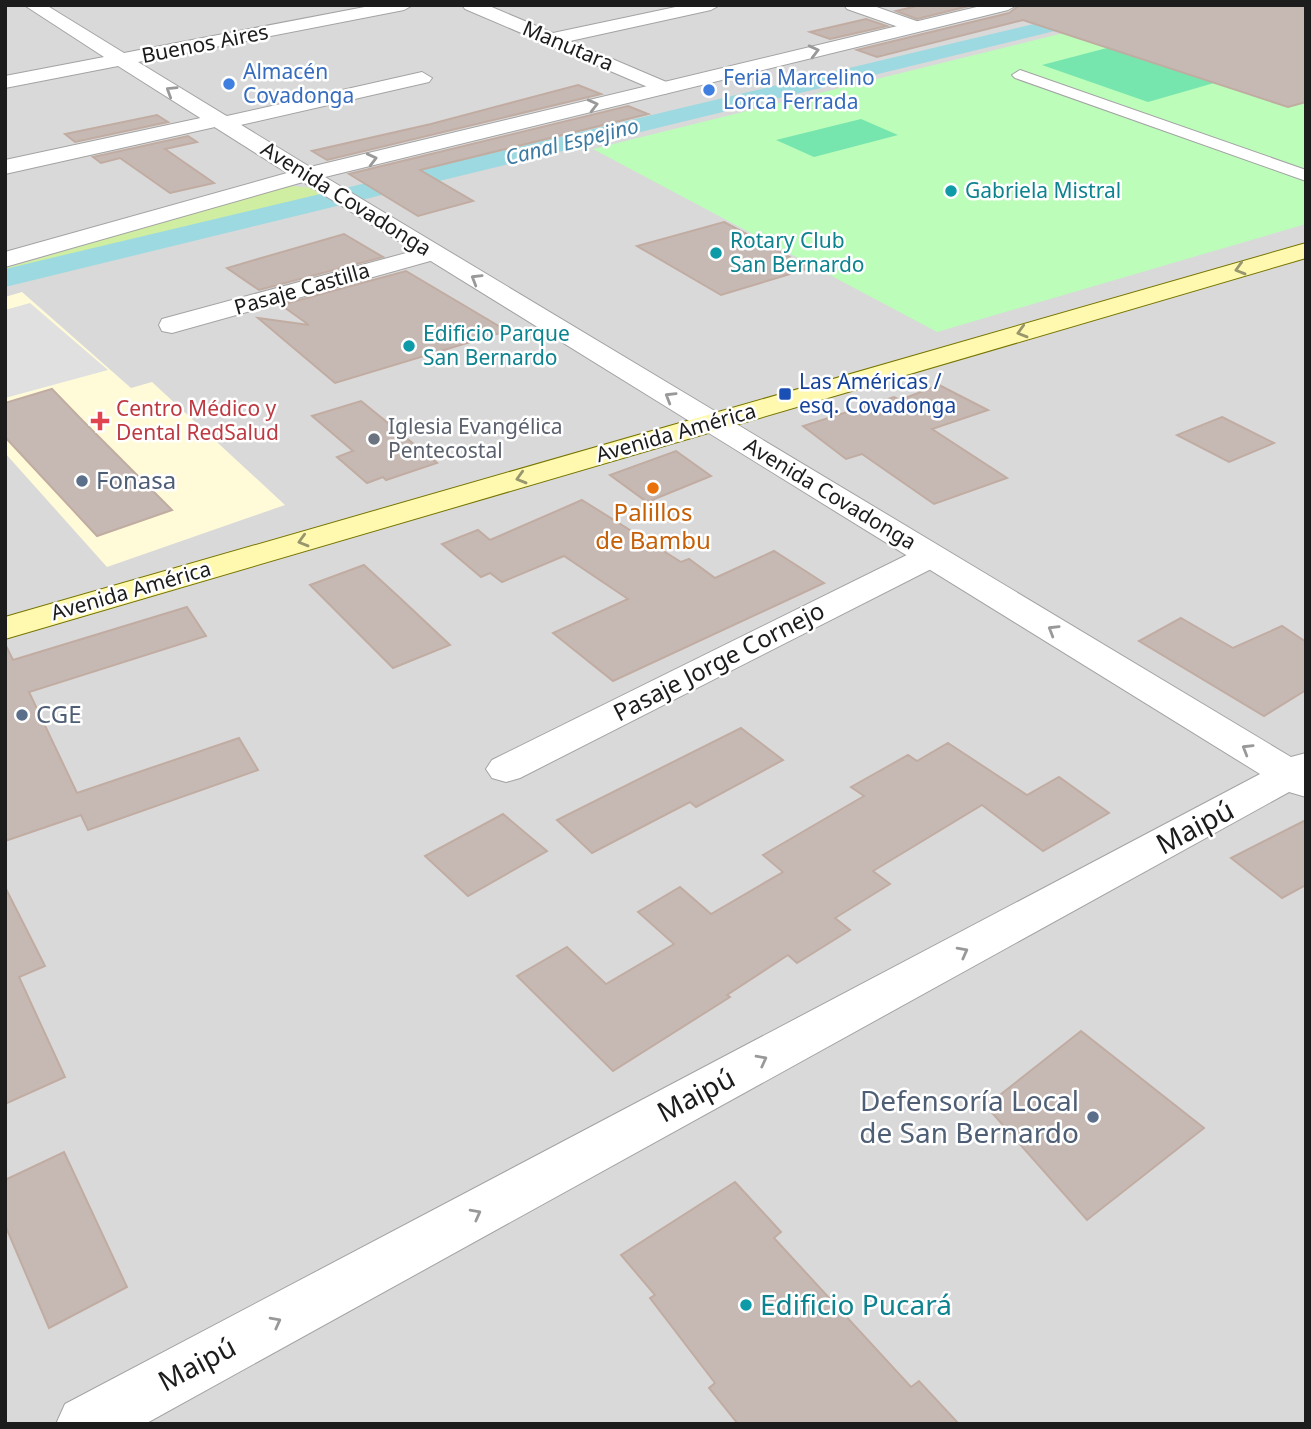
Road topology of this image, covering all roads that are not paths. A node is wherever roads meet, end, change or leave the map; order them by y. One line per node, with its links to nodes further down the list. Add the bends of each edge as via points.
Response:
1 (33, 5): 9 (street, Avenida Covadonga)
2 (404, 5): 9 (street, Buenos Aires)
3 (471, 5): 8 (street, Manutara)
4 (711, 5): 8 (street)
5 (853, 5): 7 (street)
6 (1008, 5): 7 (street)
7 (916, 27): 13 (street, one-way to 7)
8 (553, 39): 13 (street, Manutara)
9 (122, 60): 12 (street, Buenos Aires); 14 (street, Avenida Covadonga, one-way to 9)
10 (1020, 75): 17 (street)
11 (422, 78): 14 (street)
12 (5, 82)
13 (664, 88): 16 (street, one-way to 13)
14 (221, 121): 15 (street); 16 (street, Avenida Covadonga)
15 (5, 167)
16 (306, 175): 19 (street, Avenida Covadonga); 20 (street)
17 (1306, 176)
18 (1306, 250): 22 (main road, Avenida América, one-way to 22)
19 (432, 253): 21 (street, Pasaje Castilla); 22 (street, Avenida Covadonga, one-way to 19)
20 (5, 260)
21 (172, 325)
22 (712, 422): 23 (street, Avenida Covadonga); 24 (main road, Avenida América, one-way to 24)
23 (931, 556): 25 (street, Pasaje Jorge Cornejo); 26 (street, Avenida Covadonga, one-way to 23)
24 (5, 628)
25 (506, 769)
26 (1301, 775): 27 (street, Maipú, one-way to 26)
27 (86, 1424)

